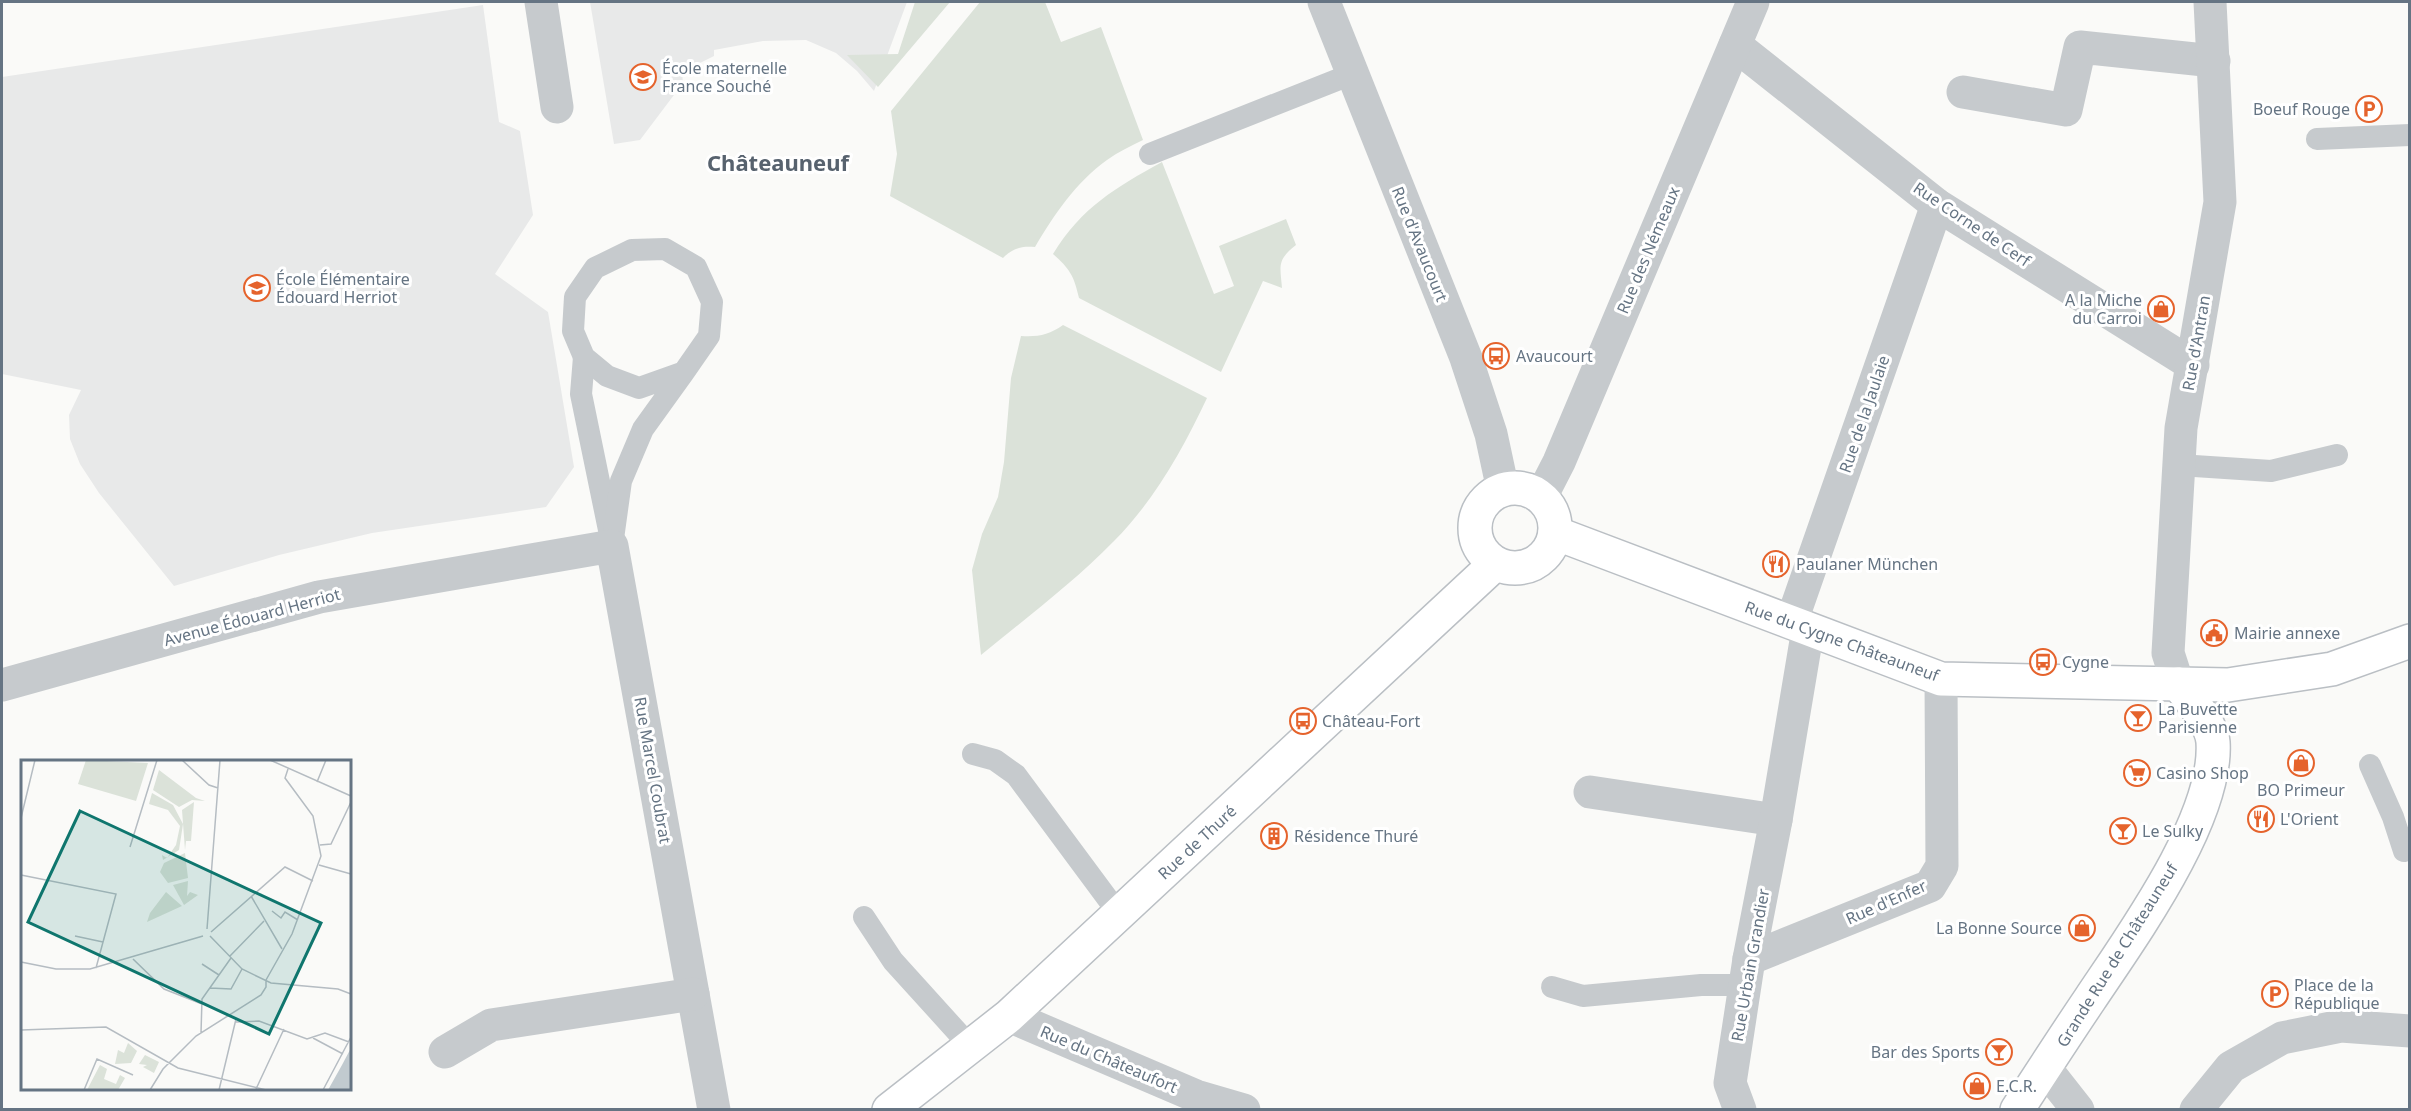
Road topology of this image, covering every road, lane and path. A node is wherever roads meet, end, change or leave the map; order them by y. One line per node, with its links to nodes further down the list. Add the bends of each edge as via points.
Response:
1 (541, 2): 9 (street)
2 (1324, 2): 7 (street, Rue d'Avaucourt)
3 (1753, 2): 5 (street, Rue des Némeaux)
4 (2210, 2): 6 (street, Rue d'Antran)
5 (1735, 45): 13 (street, Rue Corne de Cerf); 20 (street, Rue des Némeaux, via 1559,462)
6 (2214, 61): 8 (street, via 2080,47 2066,110); 15 (street, Rue d'Antran, via 2228,142)
7 (1352, 74): 12 (lane); 19 (street, Rue d'Avaucourt, via 1466,358 1491,434)
8 (1963, 92)
9 (557, 107)
10 (2409, 135): 11 (lane)
11 (2317, 139)
12 (1150, 154)
13 (1937, 205): 15 (street, Rue Corne de Cerf); 24 (street, Rue de la Jaulaie)
14 (584, 357): 16 (lane, Rue Marcel Coubrat, via 607,376 639,387); 16 (lane, Rue Marcel Coubrat, via 573,331 575,297 595,268 632,250 666,249 696,267 712,302 709,336); 22 (lane, Rue Marcel Coubrat, via 580,394)
15 (2193, 365): 18 (street, Rue d'Antran, via 2181,428)
16 (684, 372): 22 (lane, Rue Marcel Coubrat, via 643,429 621,481)
17 (2337, 456): 18 (lane, via 2271,471)
18 (2179, 465): 27 (street, Rue d'Antran, via 2168,653)
19 (1503, 490): 20 (main road, via 1516,488); 23 (main road, via 1482,506 1474,531 1481,550)
20 (1540, 497): 21 (main road, via 1554,519)
21 (1555, 533): 23 (main road, via 1552,546 1534,564 1508,568); 24 (main road, Rue du Cygne Châteauneuf)
22 (612, 546): 28 (street, Avenue Édouard Herriot, via 319,597); 38 (street, Rue Marcel Coubrat)
23 (1495, 564): 34 (main road, Rue de Thuré)
24 (1799, 626): 26 (main road, Rue du Cygne Châteauneuf); 32 (street, Rue Urbain Grandier)
25 (2409, 641): 27 (main road, via 2332,669 2228,685)
26 (1941, 679): 27 (main road, Rue du Cygne Châteauneuf); 36 (street, Rue d'Enfer, via 1942,866 1930,886)
27 (2178, 684): 43 (main road, Grande Rue de Châteauneuf, via 2199,711 2213,739 2213,768 2196,820 2160,890)
28 (2, 685)
29 (973, 754): 34 (lane, via 995,760 1016,775)
30 (2370, 765): 33 (lane)
31 (1590, 792): 32 (street)
32 (1776, 820): 36 (street, Rue Urbain Grandier)
33 (2404, 851)
34 (1119, 914): 39 (main road, Rue de Thuré)
35 (864, 917): 41 (lane, via 893,961)
36 (1747, 972): 37 (lane, via 1701,985 1583,996); 47 (street, Rue Urbain Grandier, via 1730,1083)
37 (1552, 987)
38 (693, 994): 42 (street, via 491,1025); 44 (street, Rue Marcel Coubrat)
39 (1010, 1016): 41 (main road, Rue de Thuré); 46 (street, Rue du Châteaufort, via 1196,1096)
40 (2409, 1031): 50 (street, via 2341,1026 2282,1038 2231,1066)
41 (970, 1046): 45 (main road, Rue de Thuré)
42 (445, 1052)
43 (2044, 1068): 48 (main road, Grande Rue de Châteauneuf); 49 (street)
44 (714, 1110)
45 (890, 1110)
46 (1244, 1110)
47 (1740, 1110)
48 (2017, 1110)
49 (2078, 1110)
50 (2196, 1110)

